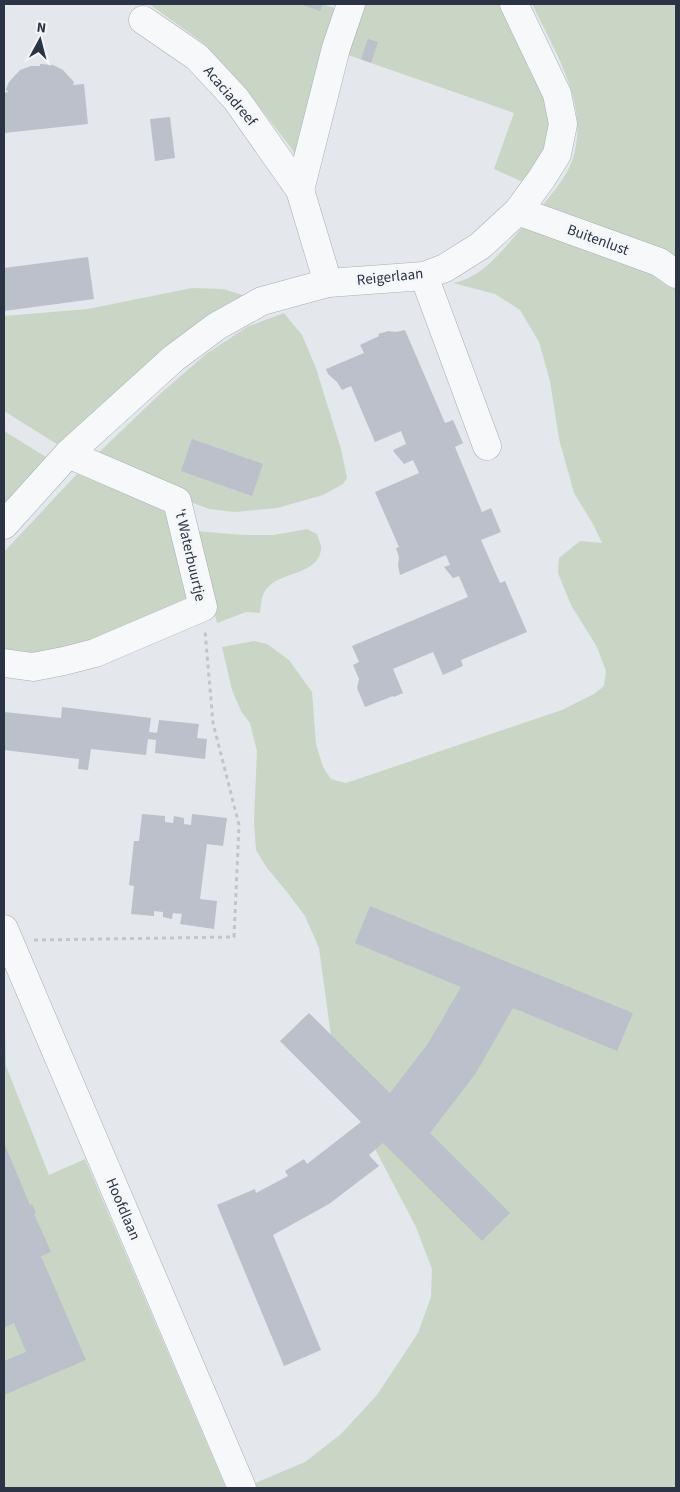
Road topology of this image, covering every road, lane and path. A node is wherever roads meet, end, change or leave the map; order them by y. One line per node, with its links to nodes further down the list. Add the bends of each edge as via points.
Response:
1 (351, 4): 4 (street, via 336,48)
2 (514, 4): 5 (street, Reigerlaan, via 557,94 563,124 557,154)
3 (142, 20): 4 (street, Acaciadreef, via 196,57 236,99)
4 (300, 190): 8 (street, Acaciadreef)
5 (518, 210): 6 (street, Buitenlust, via 659,262); 7 (street, Reigerlaan, via 480,246)
6 (676, 274)
7 (424, 276): 8 (street, Reigerlaan); 9 (street)
8 (328, 283): 10 (street, Reigerlaan, via 262,301 217,326 174,358)
9 (487, 446)
10 (68, 454): 11 (street); 12 (street, 't Waterbuurtje, via 177,501)
11 (4, 525)
12 (203, 607): 13 (street, 't Waterbuurtje, via 64,662 33,668); 14 (path, via 214,723 239,825 234,937)
13 (4, 663)
14 (6, 935): 15 (street, Hoofdlaan)
15 (242, 1488)

